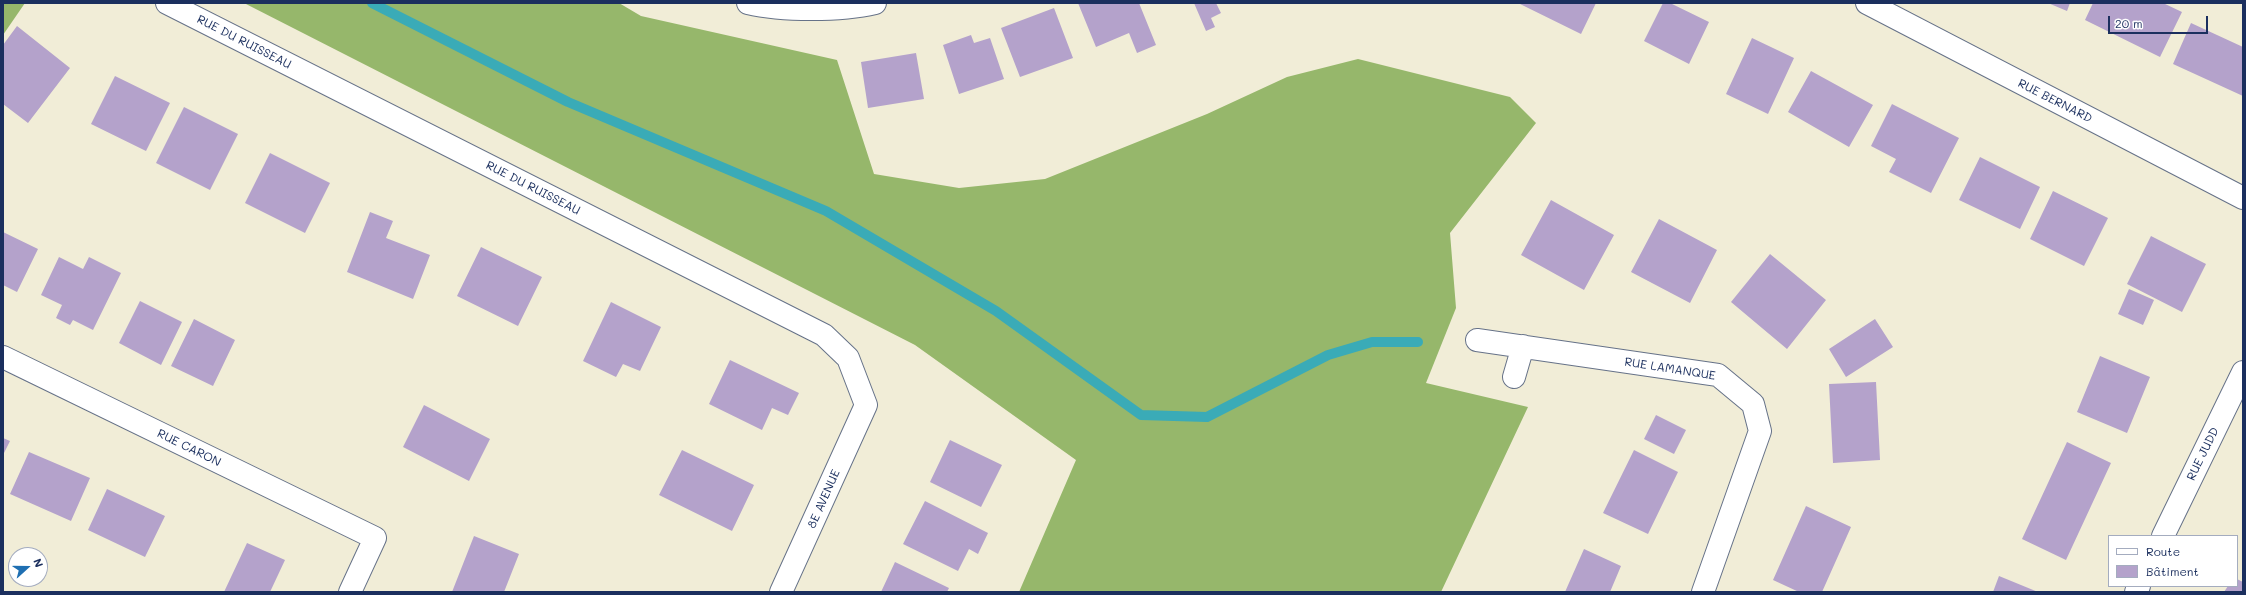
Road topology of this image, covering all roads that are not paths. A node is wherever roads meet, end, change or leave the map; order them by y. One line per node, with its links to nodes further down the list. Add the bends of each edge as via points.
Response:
1 (167, 3): 11 (street, RUE DU RUISSEAU, via 824,335 848,358)
2 (748, 3): 3 (street, via 770,8 859,7)
3 (875, 3)
4 (1866, 3): 5 (street, RUE BERNARD)
5 (2243, 198)
6 (1477, 340): 7 (street, RUE LAMANQUE)
7 (1524, 346): 10 (street); 15 (street, RUE LAMANQUE, via 1718,375 1753,404 1760,431)
8 (3, 357): 13 (street, RUE CARON, via 375,538)
9 (2243, 372): 12 (street, RUE JUDD)
10 (1514, 377)
11 (866, 405): 14 (street, 8E AVENUE)
12 (2163, 535)
13 (350, 592)
14 (782, 592)
15 (1703, 592)

